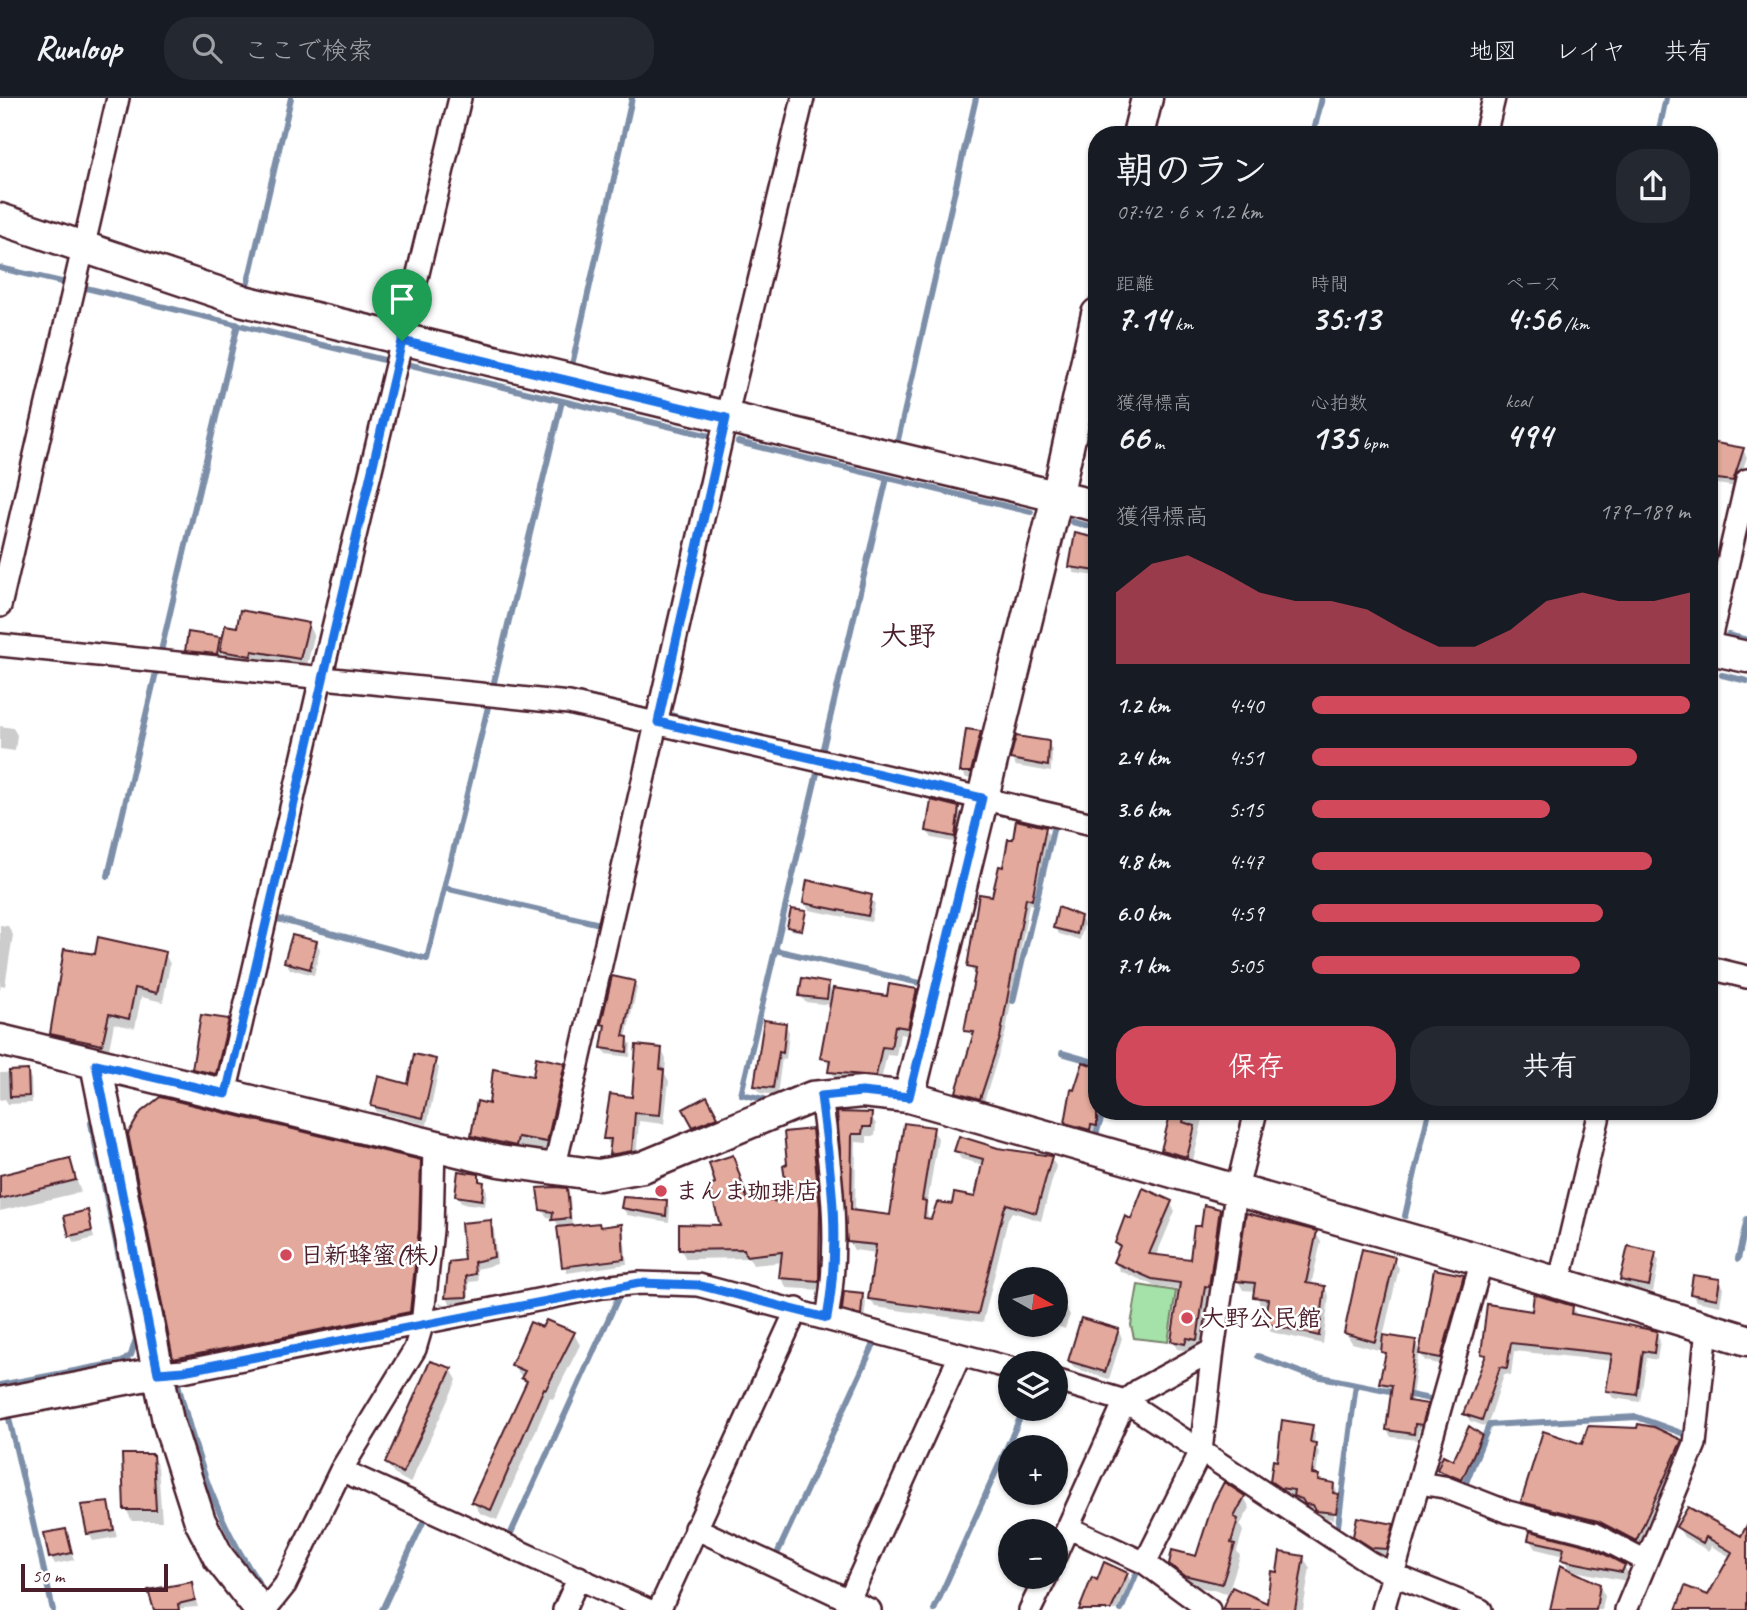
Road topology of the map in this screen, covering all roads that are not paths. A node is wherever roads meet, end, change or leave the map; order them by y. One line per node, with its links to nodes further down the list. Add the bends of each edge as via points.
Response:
1 (118, 98): 9 (street)
2 (460, 98): 10 (street)
3 (803, 98): 12 (street)
4 (1147, 98): 6 (street)
5 (1494, 98): 7 (street)
6 (1140, 126)
7 (1487, 126)
8 (0, 219): 9 (street)
9 (84, 249): 10 (street, via 244,301); 17 (street)
10 (402, 341): 12 (street); 21 (street)
11 (1088, 355): 14 (street)
12 (726, 418): 14 (street); 22 (street)
13 (1747, 481): 16 (street)
14 (1057, 497): 15 (street); 23 (street)
15 (1088, 504)
16 (1718, 605)
17 (0, 606)
18 (0, 645): 21 (street)
19 (1718, 651): 20 (street)
20 (1747, 657)
21 (321, 678): 22 (street, via 569,703); 29 (street)
22 (658, 722): 23 (street); 35 (street)
23 (982, 798): 24 (street); 31 (street)
24 (1088, 823)
25 (1718, 970): 26 (street)
26 (1747, 977)
27 (0, 1040): 28 (street)
28 (96, 1064): 29 (street); 47 (street)
29 (226, 1094): 34 (street)
30 (821, 1096): 31 (street, via 862,1092); 35 (street, via 643,1167 599,1175); 40 (street, via 836,1210 835,1276)
31 (909, 1097): 36 (street)
32 (1254, 1120): 36 (street)
33 (1598, 1120): 38 (street)
34 (434, 1146): 35 (street); 41 (street, via 432,1230)
35 (554, 1170)
36 (1236, 1192): 37 (street); 44 (street)
37 (1482, 1260): 38 (street); 53 (street)
38 (1559, 1284): 42 (street)
39 (797, 1309): 40 (street); 41 (street, via 698,1285 640,1283); 54 (street)
40 (827, 1318): 45 (street)
41 (422, 1325): 47 (street); 52 (street, via 415,1349)
42 (1707, 1328): 43 (street); 56 (street, via 1695,1444)
43 (1747, 1340)
44 (1213, 1350): 49 (street); 51 (street)
45 (960, 1355): 46 (street); 61 (street)
46 (998, 1365)
47 (158, 1373): 50 (street); 62 (street, via 200,1521 219,1558)
48 (1068, 1384): 49 (street)
49 (1125, 1401): 51 (street); 55 (street)
50 (0, 1403)
51 (1201, 1451): 57 (street); 58 (street)
52 (341, 1470): 59 (street); 62 (street, via 285,1585)
53 (1419, 1483): 56 (street, via 1594,1534); 58 (street)
54 (695, 1528): 61 (street); 65 (street)
55 (1069, 1528): 57 (street)
56 (1644, 1560): 71 (street)
57 (1145, 1563): 68 (street)
58 (1392, 1574): 69 (street); 70 (street)
59 (579, 1577): 63 (street); 64 (street)
60 (1040, 1589): 67 (street)
61 (849, 1600): 66 (street)
62 (262, 1610)
63 (564, 1610)
64 (648, 1610)
65 (659, 1610)
66 (870, 1610)
67 (1030, 1610)
68 (1209, 1610)
69 (1383, 1610)
70 (1480, 1610)
71 (1626, 1610)

